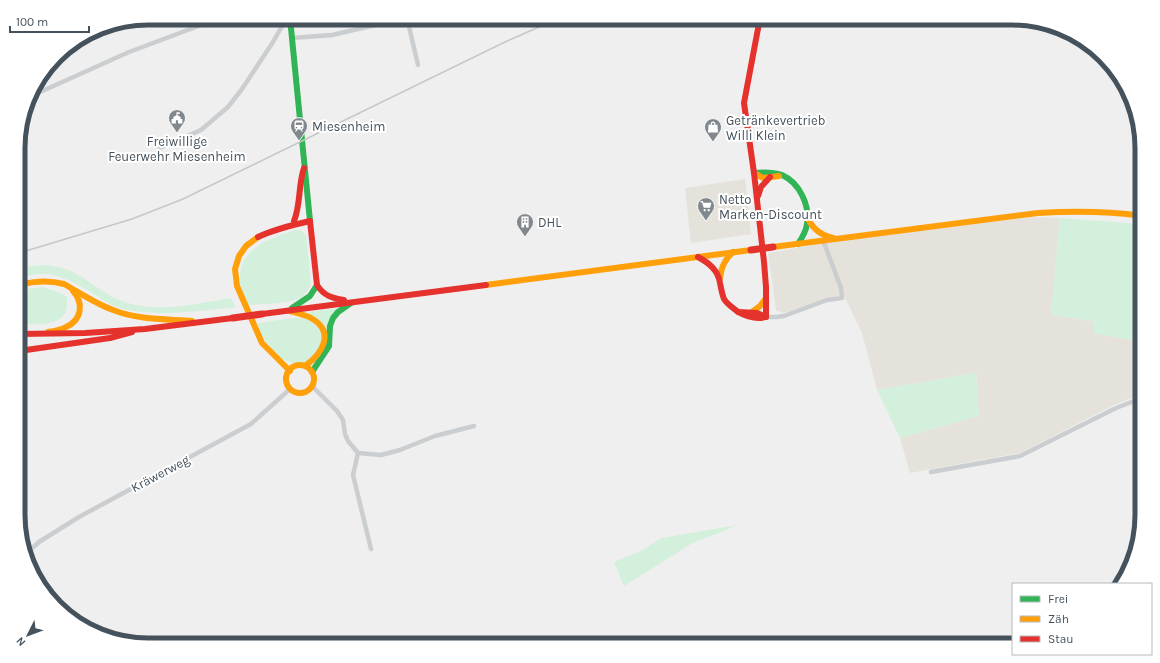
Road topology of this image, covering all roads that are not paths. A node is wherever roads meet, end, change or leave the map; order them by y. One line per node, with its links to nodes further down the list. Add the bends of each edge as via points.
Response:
1 (201, 25): 9 (street, via 129,52)
2 (283, 25): 10 (street, via 246,84 228,107 201,130)
3 (290, 25): 7 (main road)
4 (375, 25): 7 (street, via 332,34)
5 (409, 25): 8 (street)
6 (759, 25): 12 (main road, via 744,103)
7 (292, 38): 11 (main road)
8 (418, 65)
9 (38, 93)
10 (160, 148)
11 (305, 165): 18 (main road); 19 (main road, via 297,215)
12 (754, 173): 13 (main road, via 763,171); 14 (main road, via 763,178); 15 (main road)
13 (781, 175): 14 (main road); 17 (main road, via 792,181 801,191)
14 (771, 177): 15 (main road, via 761,187)
15 (757, 199): 30 (main road)
16 (1135, 215): 21 (main road, via 1109,212 1044,212)
17 (808, 218): 21 (main road, via 811,225 821,234); 23 (main road, via 805,232)
18 (310, 220): 19 (main road); 20 (main road)
19 (292, 224): 20 (main road); 42 (main road, via 251,241 240,254 235,273 240,295 262,343)
20 (312, 234): 29 (main road)
21 (834, 239): 22 (main road)
22 (823, 240): 23 (main road); 35 (street, via 841,288 842,298 826,300 784,316)
23 (798, 244): 24 (main road, bridge)
24 (733, 252): 25 (main road); 26 (main road, via 722,266)
25 (698, 257): 26 (main road, via 713,267); 31 (main road)
26 (720, 280): 33 (main road, via 725,299)
27 (25, 284): 28 (main road, via 39,281)
28 (64, 284): 36 (main road, via 121,313); 39 (main road, via 79,298 79,315 67,326)
29 (317, 285): 31 (main road, via 327,297); 32 (main road, via 308,298)
30 (766, 298): 34 (main road); 35 (main road)
31 (354, 302): 32 (main road); 43 (main road, via 332,318 329,345)
32 (288, 310): 36 (main road, bridge); 41 (main road, via 314,320 325,336 321,351)
33 (738, 312): 34 (main road); 35 (main road, via 754,318)
34 (752, 312): 35 (main road)
35 (766, 317)
36 (199, 322): 37 (main road)
37 (145, 329): 39 (main road); 40 (main road, via 110,338)
38 (25, 334): 39 (main road)
39 (42, 334)
40 (25, 350)
41 (305, 366): 42 (main road, via 294,367); 43 (main road)
42 (290, 371): 45 (main road, via 287,376)
43 (312, 372): 44 (main road)
44 (312, 386): 45 (main road, via 304,393); 48 (street, via 337,410 345,434)
45 (290, 389): 51 (street, Kräwerweg, via 251,424 79,517)
46 (1135, 401): 49 (street, via 1020,456)
47 (474, 426): 48 (street, via 435,436 381,455)
48 (358, 453): 50 (street, via 353,475)
49 (931, 472)
50 (371, 549)
51 (30, 550)

